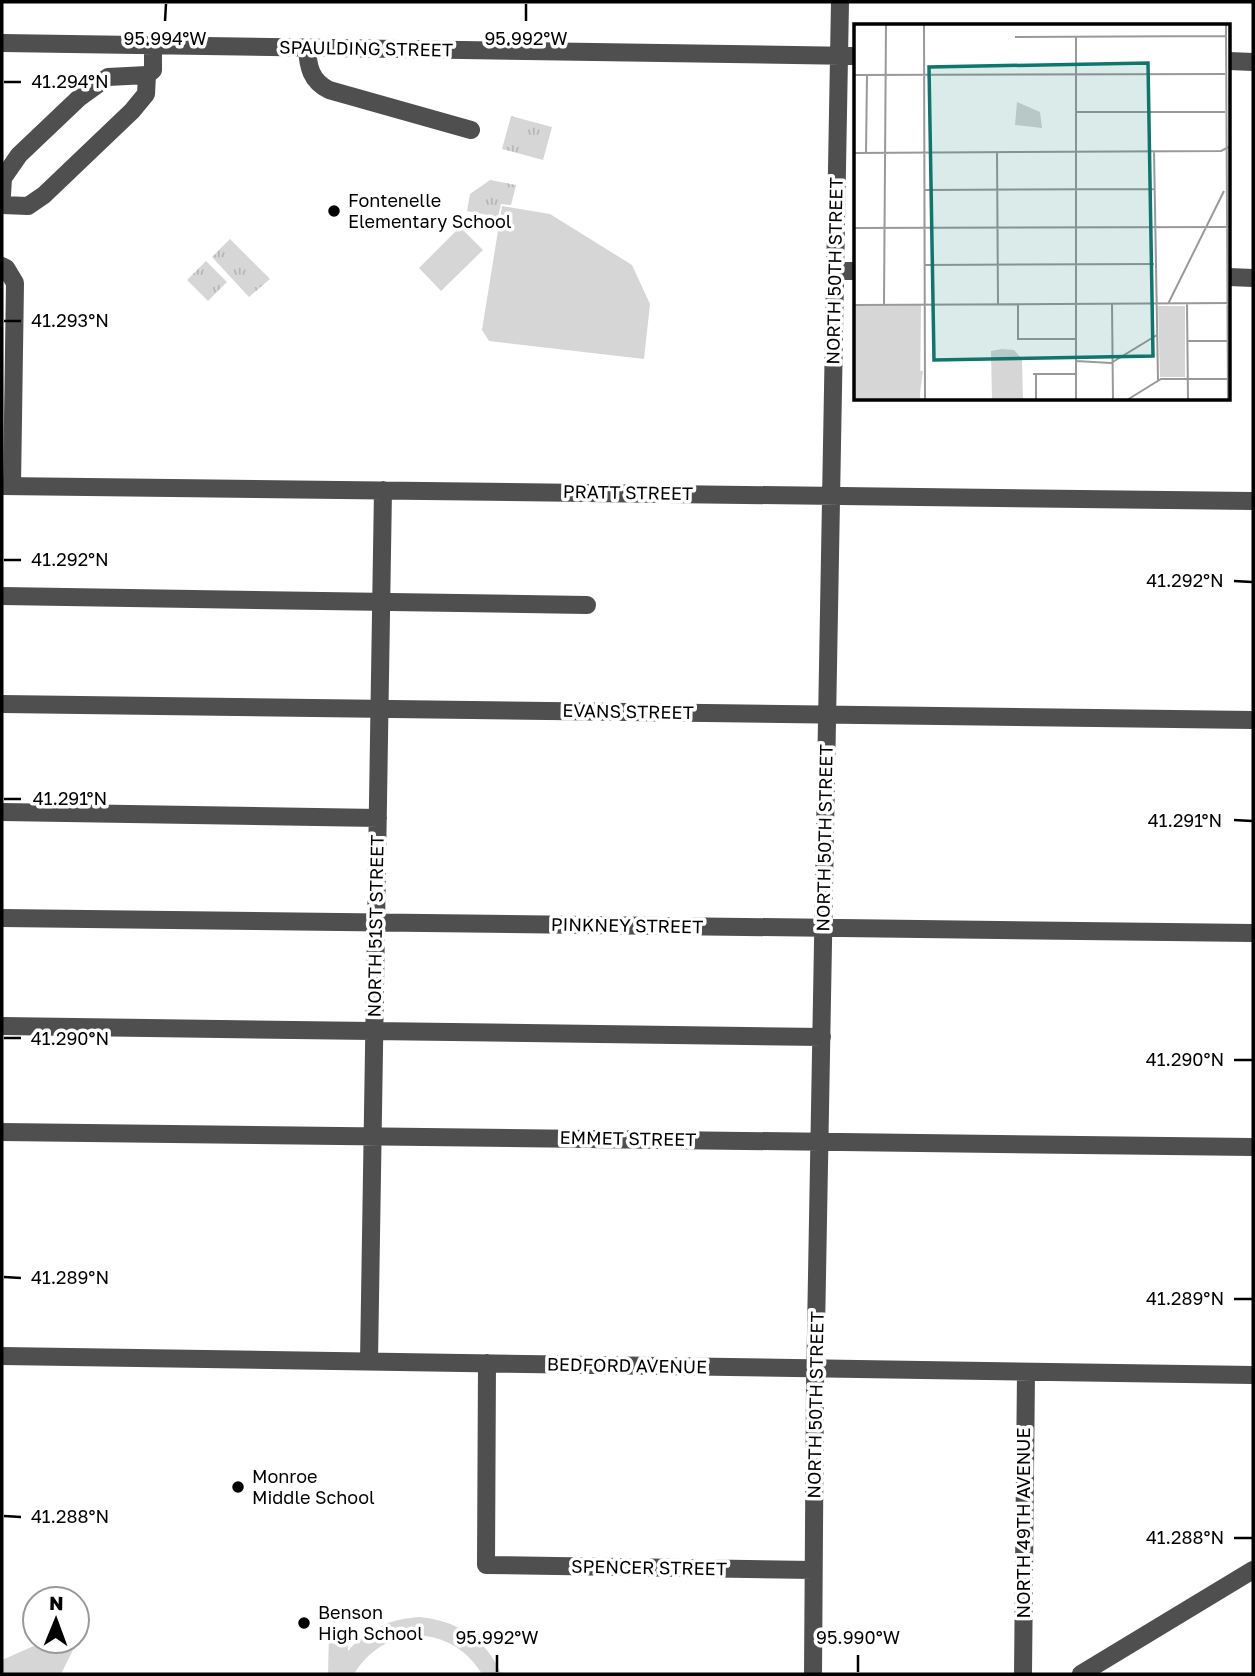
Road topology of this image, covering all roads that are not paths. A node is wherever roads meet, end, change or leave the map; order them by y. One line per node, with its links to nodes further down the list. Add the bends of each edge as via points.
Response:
1 (840, 2): 5 (street, NORTH 50TH STREET)
2 (2, 43): 3 (street, SPAULDING STREET)
3 (153, 46): 4 (street, SPAULDING STREET); 8 (street, via 153,70)
4 (307, 48): 5 (street, SPAULDING STREET); 9 (street, via 309,69 321,86)
5 (848, 55): 13 (street, NORTH 50TH STREET)
6 (1230, 61): 7 (street)
7 (1253, 62)
8 (147, 75): 10 (street, via 108,77 79,98 19,155 4,178); 11 (street, via 146,94 132,111 44,195 28,206)
9 (471, 130)
10 (2, 195)
11 (2, 205)
12 (2, 266): 17 (street, via 15,284)
13 (835, 271): 14 (street); 19 (street, NORTH 50TH STREET)
14 (854, 271)
15 (1230, 277): 16 (street)
16 (1253, 278)
17 (7, 486): 18 (street, PRATT STREET)
18 (383, 490): 19 (street, PRATT STREET); 22 (street, NORTH 51ST STREET)
19 (830, 495): 20 (street, PRATT STREET); 26 (street, NORTH 50TH STREET)
20 (1253, 500)
21 (2, 596): 22 (street)
22 (381, 602): 23 (street); 25 (street, NORTH 51ST STREET)
23 (587, 605)
24 (2, 704): 25 (street, EVANS STREET)
25 (380, 709): 26 (street, EVANS STREET); 29 (street, NORTH 51ST STREET)
26 (827, 714): 27 (street, EVANS STREET); 32 (street, NORTH 50TH STREET)
27 (1253, 720)
28 (2, 812): 29 (street)
29 (378, 818): 31 (street, NORTH 51ST STREET)
30 (2, 918): 31 (street, PINKNEY STREET)
31 (376, 923): 32 (street, PINKNEY STREET); 35 (street, NORTH 51ST STREET)
32 (823, 929): 33 (street, PINKNEY STREET); 36 (street, NORTH 50TH STREET)
33 (1253, 933)
34 (2, 1026): 35 (street)
35 (374, 1030): 36 (street); 38 (street, NORTH 51ST STREET)
36 (822, 1037): 39 (street, NORTH 50TH STREET)
37 (2, 1132): 38 (street, EMMET STREET)
38 (373, 1136): 39 (street, EMMET STREET); 42 (street, NORTH 51ST STREET)
39 (821, 1142): 40 (street, EMMET STREET); 44 (street, NORTH 50TH STREET)
40 (1253, 1147)
41 (2, 1356): 42 (street, BEDFORD AVENUE)
42 (369, 1361): 43 (street, BEDFORD AVENUE)
43 (487, 1363): 44 (street, BEDFORD AVENUE); 47 (street, SPENCER STREET, via 485,1565)
44 (816, 1368): 45 (street, BEDFORD AVENUE); 47 (street, NORTH 50TH STREET)
45 (1026, 1372): 46 (street, BEDFORD AVENUE); 50 (street, NORTH 49TH AVENUE)
46 (1253, 1375)
47 (813, 1570): 49 (street, NORTH 50TH STREET)
48 (1253, 1570): 51 (street)
49 (813, 1674)
50 (1023, 1674)
51 (1081, 1674)

